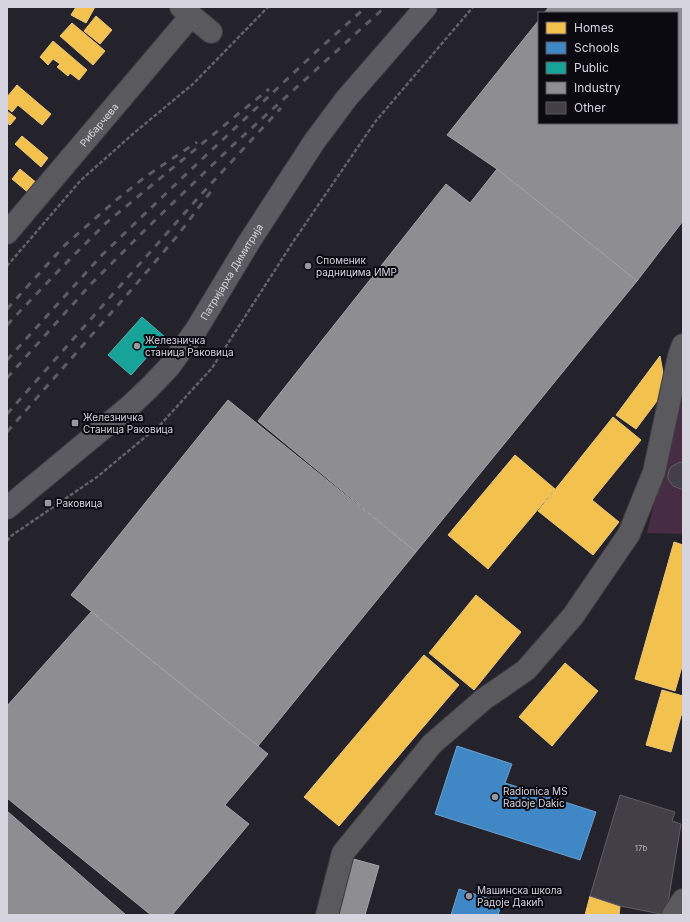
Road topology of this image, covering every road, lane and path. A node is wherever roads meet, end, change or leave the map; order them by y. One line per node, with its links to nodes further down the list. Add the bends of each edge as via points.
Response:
1 (268, 7): 7 (path, via 193,84 82,180)
2 (426, 7): 9 (main road, Патријарха Димитрија, via 346,99 314,142 196,330 169,367 130,406)
3 (473, 7): 10 (path, via 375,122 293,242 212,368 161,424 97,478)
4 (186, 11): 5 (street); 6 (street, Рибарчева)
5 (211, 32)
6 (7, 233)
7 (7, 266)
8 (683, 345): 12 (street, via 654,472 629,534 573,616 526,670 484,700 432,744 343,853)
9 (7, 508)
10 (7, 541)
11 (683, 900): 13 (street)
12 (327, 915)
13 (673, 915)

